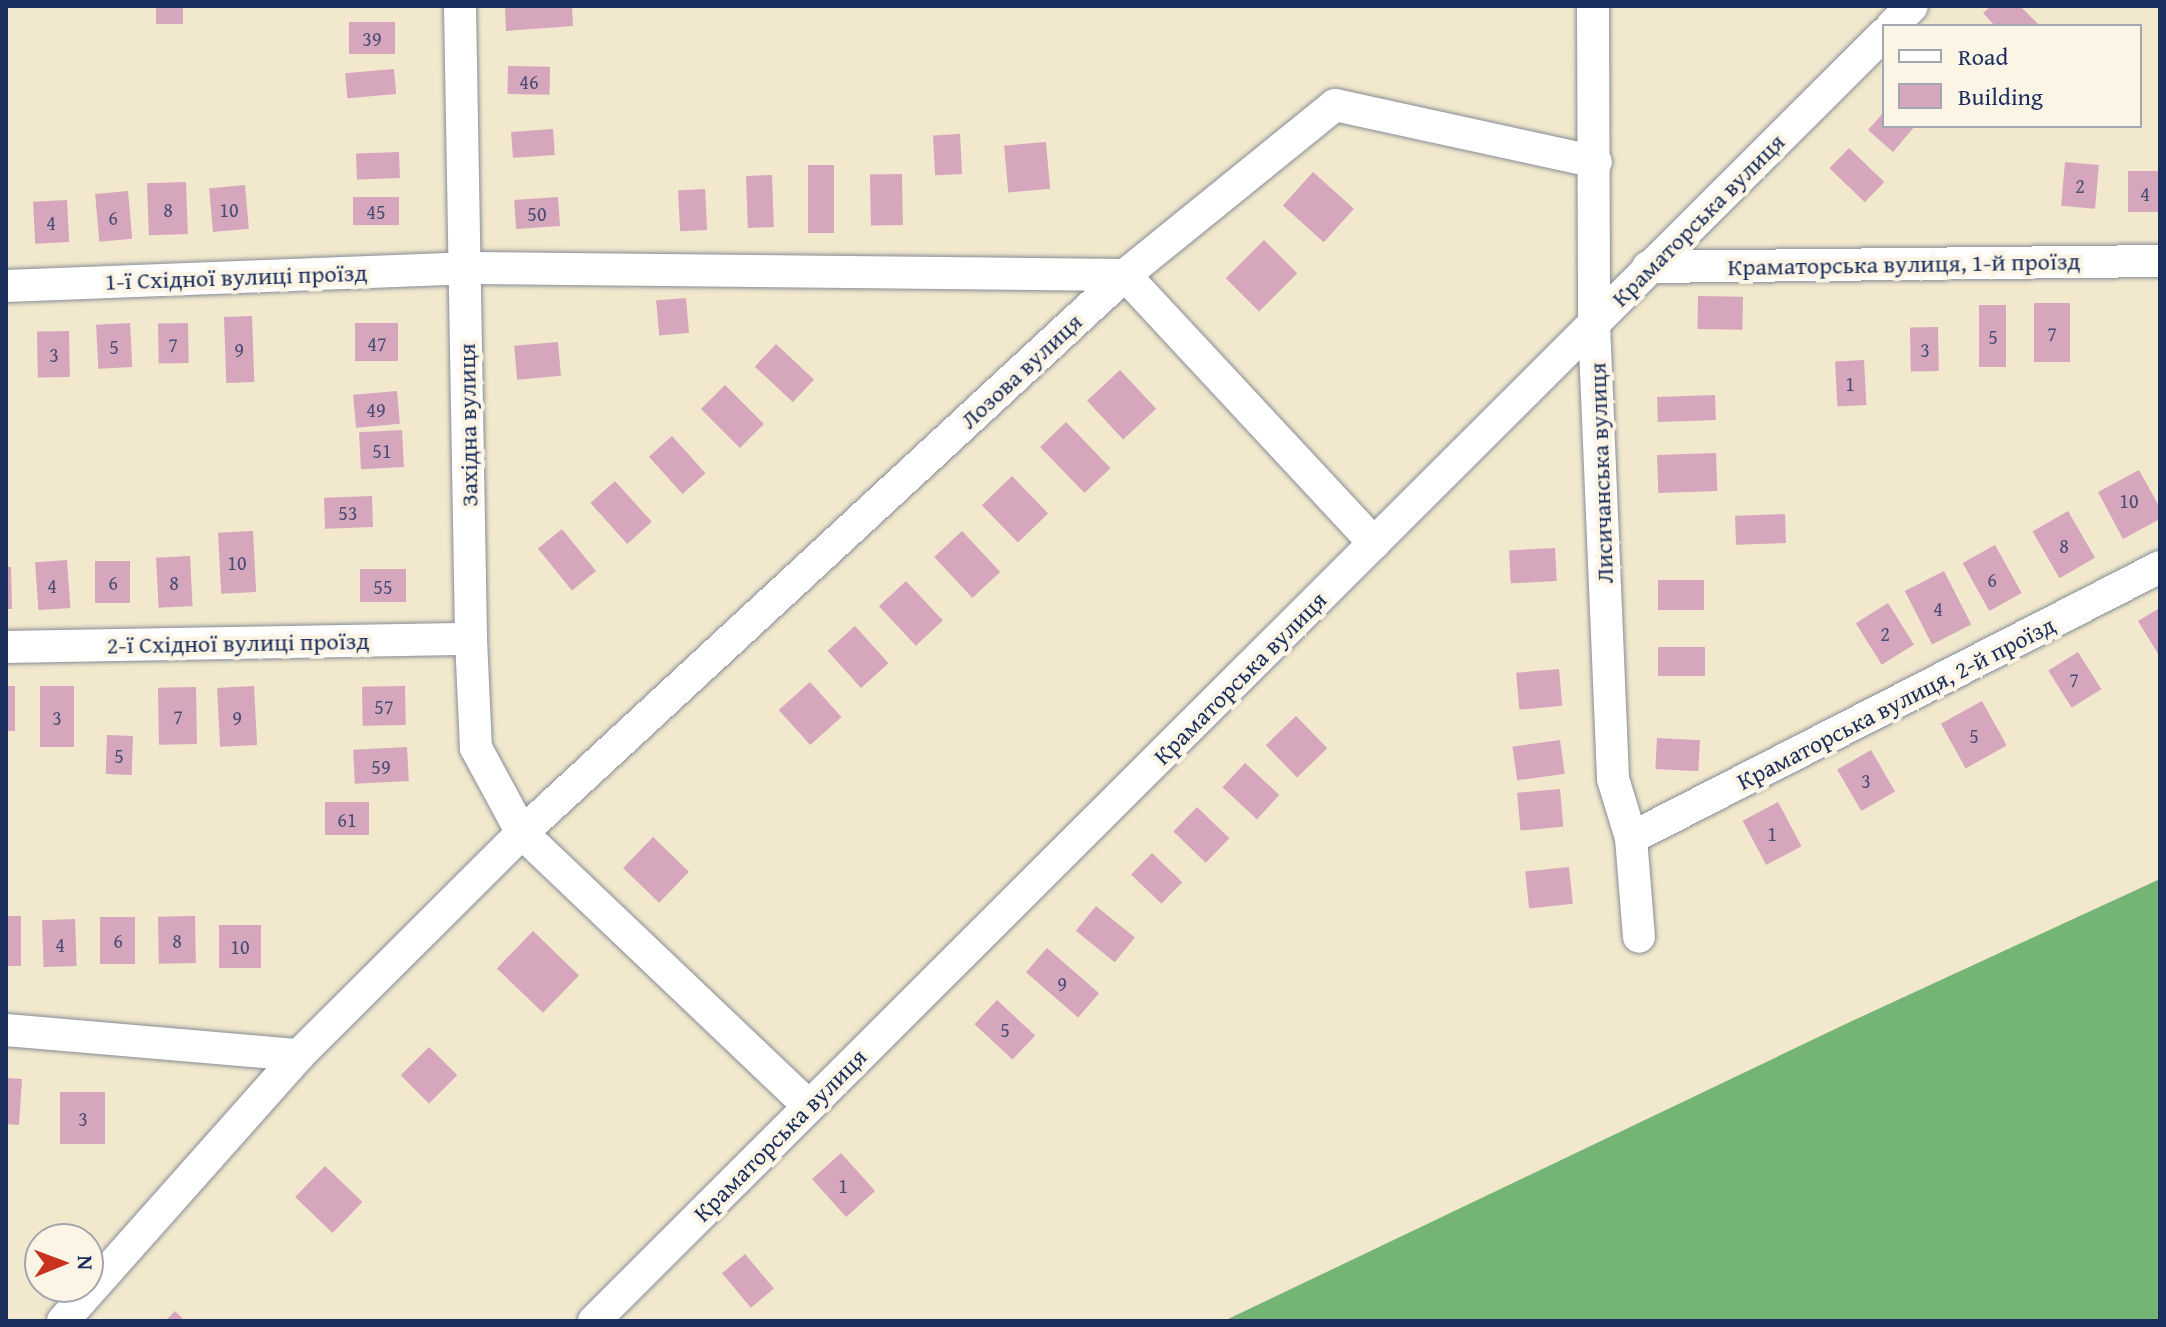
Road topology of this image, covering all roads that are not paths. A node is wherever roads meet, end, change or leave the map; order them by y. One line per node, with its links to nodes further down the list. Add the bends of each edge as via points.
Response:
1 (460, 6): 9 (street, Західна вулиця)
2 (1593, 6): 6 (street, Лисичанська вулиця)
3 (1912, 6): 4 (street)
4 (1894, 24)
5 (1882, 36): 8 (street, Краматорська вулиця)
6 (1596, 162): 10 (street, Лозова вулиця, via 1335,105); 12 (street, Лисичанська вулиця)
7 (2160, 261): 8 (street, Краматорська вулиця, 1-й проїзд)
8 (1648, 267): 12 (street, Краматорська вулиця)
9 (467, 268): 10 (street, 1-ї Східної вулиці проїзд); 11 (street, 1-ї Східної вулиці проїзд); 15 (street, Західна вулиця)
10 (1125, 275): 13 (street); 17 (street, Лозова вулиця)
11 (6, 286)
12 (1594, 324): 13 (street, Краматорська вулиця); 18 (street, Лисичанська вулиця, via 1613,779)
13 (1374, 543): 22 (street, Краматорська вулиця)
14 (2160, 567): 18 (street, Краматорська вулиця, 2-й проїзд)
15 (471, 639): 16 (street, 2-ї Східної вулиці проїзд); 17 (street, Західна вулиця, via 476,748)
16 (6, 647)
17 (522, 833): 21 (street, Лозова вулиця); 22 (street, Західна вулиця)
18 (1631, 838): 19 (street, Лисичанська вулиця)
19 (1639, 937)
20 (6, 1030): 21 (street)
21 (299, 1055): 23 (street, Лозова вулиця)
22 (809, 1106): 24 (street, Краматорська вулиця)
23 (63, 1321)
24 (594, 1321)

